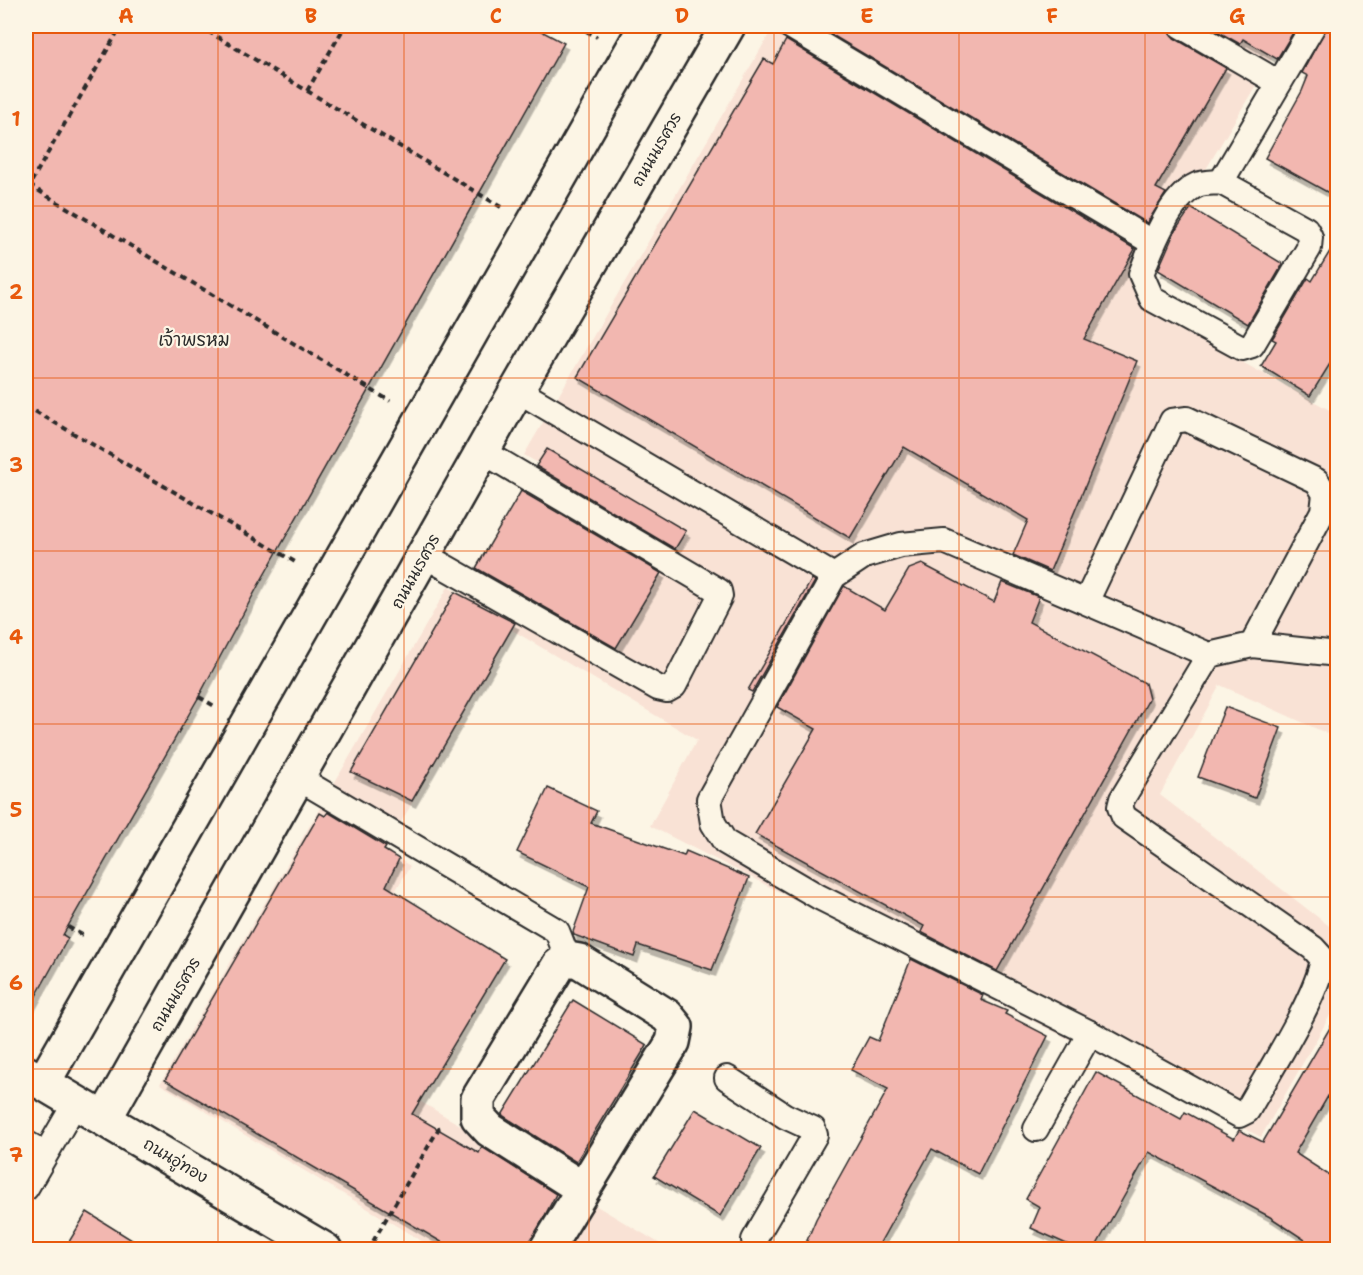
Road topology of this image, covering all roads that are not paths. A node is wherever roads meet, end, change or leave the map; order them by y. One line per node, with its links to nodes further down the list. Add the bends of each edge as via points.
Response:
1 (646, 26): 20 (street, via 329,582)
2 (728, 26): 9 (street, ถนนนเรศวร)
3 (790, 26): 8 (lane)
4 (1181, 26): 6 (lane)
5 (1313, 26): 6 (lane)
6 (1279, 83): 7 (lane)
7 (1221, 182): 8 (lane, via 1199,184 1182,195); 8 (lane, via 1305,229 1310,237 1309,248 1252,345 1234,345 1152,299 1141,274)
8 (1153, 243)
9 (517, 390): 10 (street, ถนนนเรศวร); 12 (lane)
10 (482, 452): 11 (street, ถนนนเรศวร); 11 (lane, via 719,591 720,596 674,686 667,690 658,688)
11 (424, 555): 17 (street, ถนนนเรศวร)
12 (834, 576): 13 (lane, via 864,556 901,545 944,541); 19 (lane, via 709,799 713,824 725,842 819,897)
13 (1086, 602): 14 (lane, via 1172,421 1187,419 1317,481 1325,494 1323,511); 16 (lane)
14 (1252, 645): 15 (lane); 16 (lane)
15 (1338, 654)
16 (1209, 655): 19 (lane, via 1122,799 1124,817 1313,948 1323,958 1321,971 1247,1111 1239,1115)
17 (298, 778): 18 (lane, via 557,930); 23 (street, ถนนนเรศวร)
18 (568, 959): 27 (street, via 559,965 478,1099 478,1117 490,1130); 27 (street, via 579,961 657,1010 676,1027 673,1042)
19 (1090, 1033): 24 (lane)
20 (34, 1078): 22 (street, ถนนอู่ทอง)
21 (727, 1078): 28 (lane, via 785,1116 813,1129 814,1135)
22 (76, 1102): 23 (street, ถนนอู่ทอง); 25 (lane)
23 (105, 1118): 29 (street, ถนนอู่ทอง)
24 (1036, 1129)
25 (35, 1149): 26 (lane)
26 (26, 1188)
27 (583, 1189): 30 (street)
28 (754, 1240)
29 (324, 1250)
30 (546, 1250)

